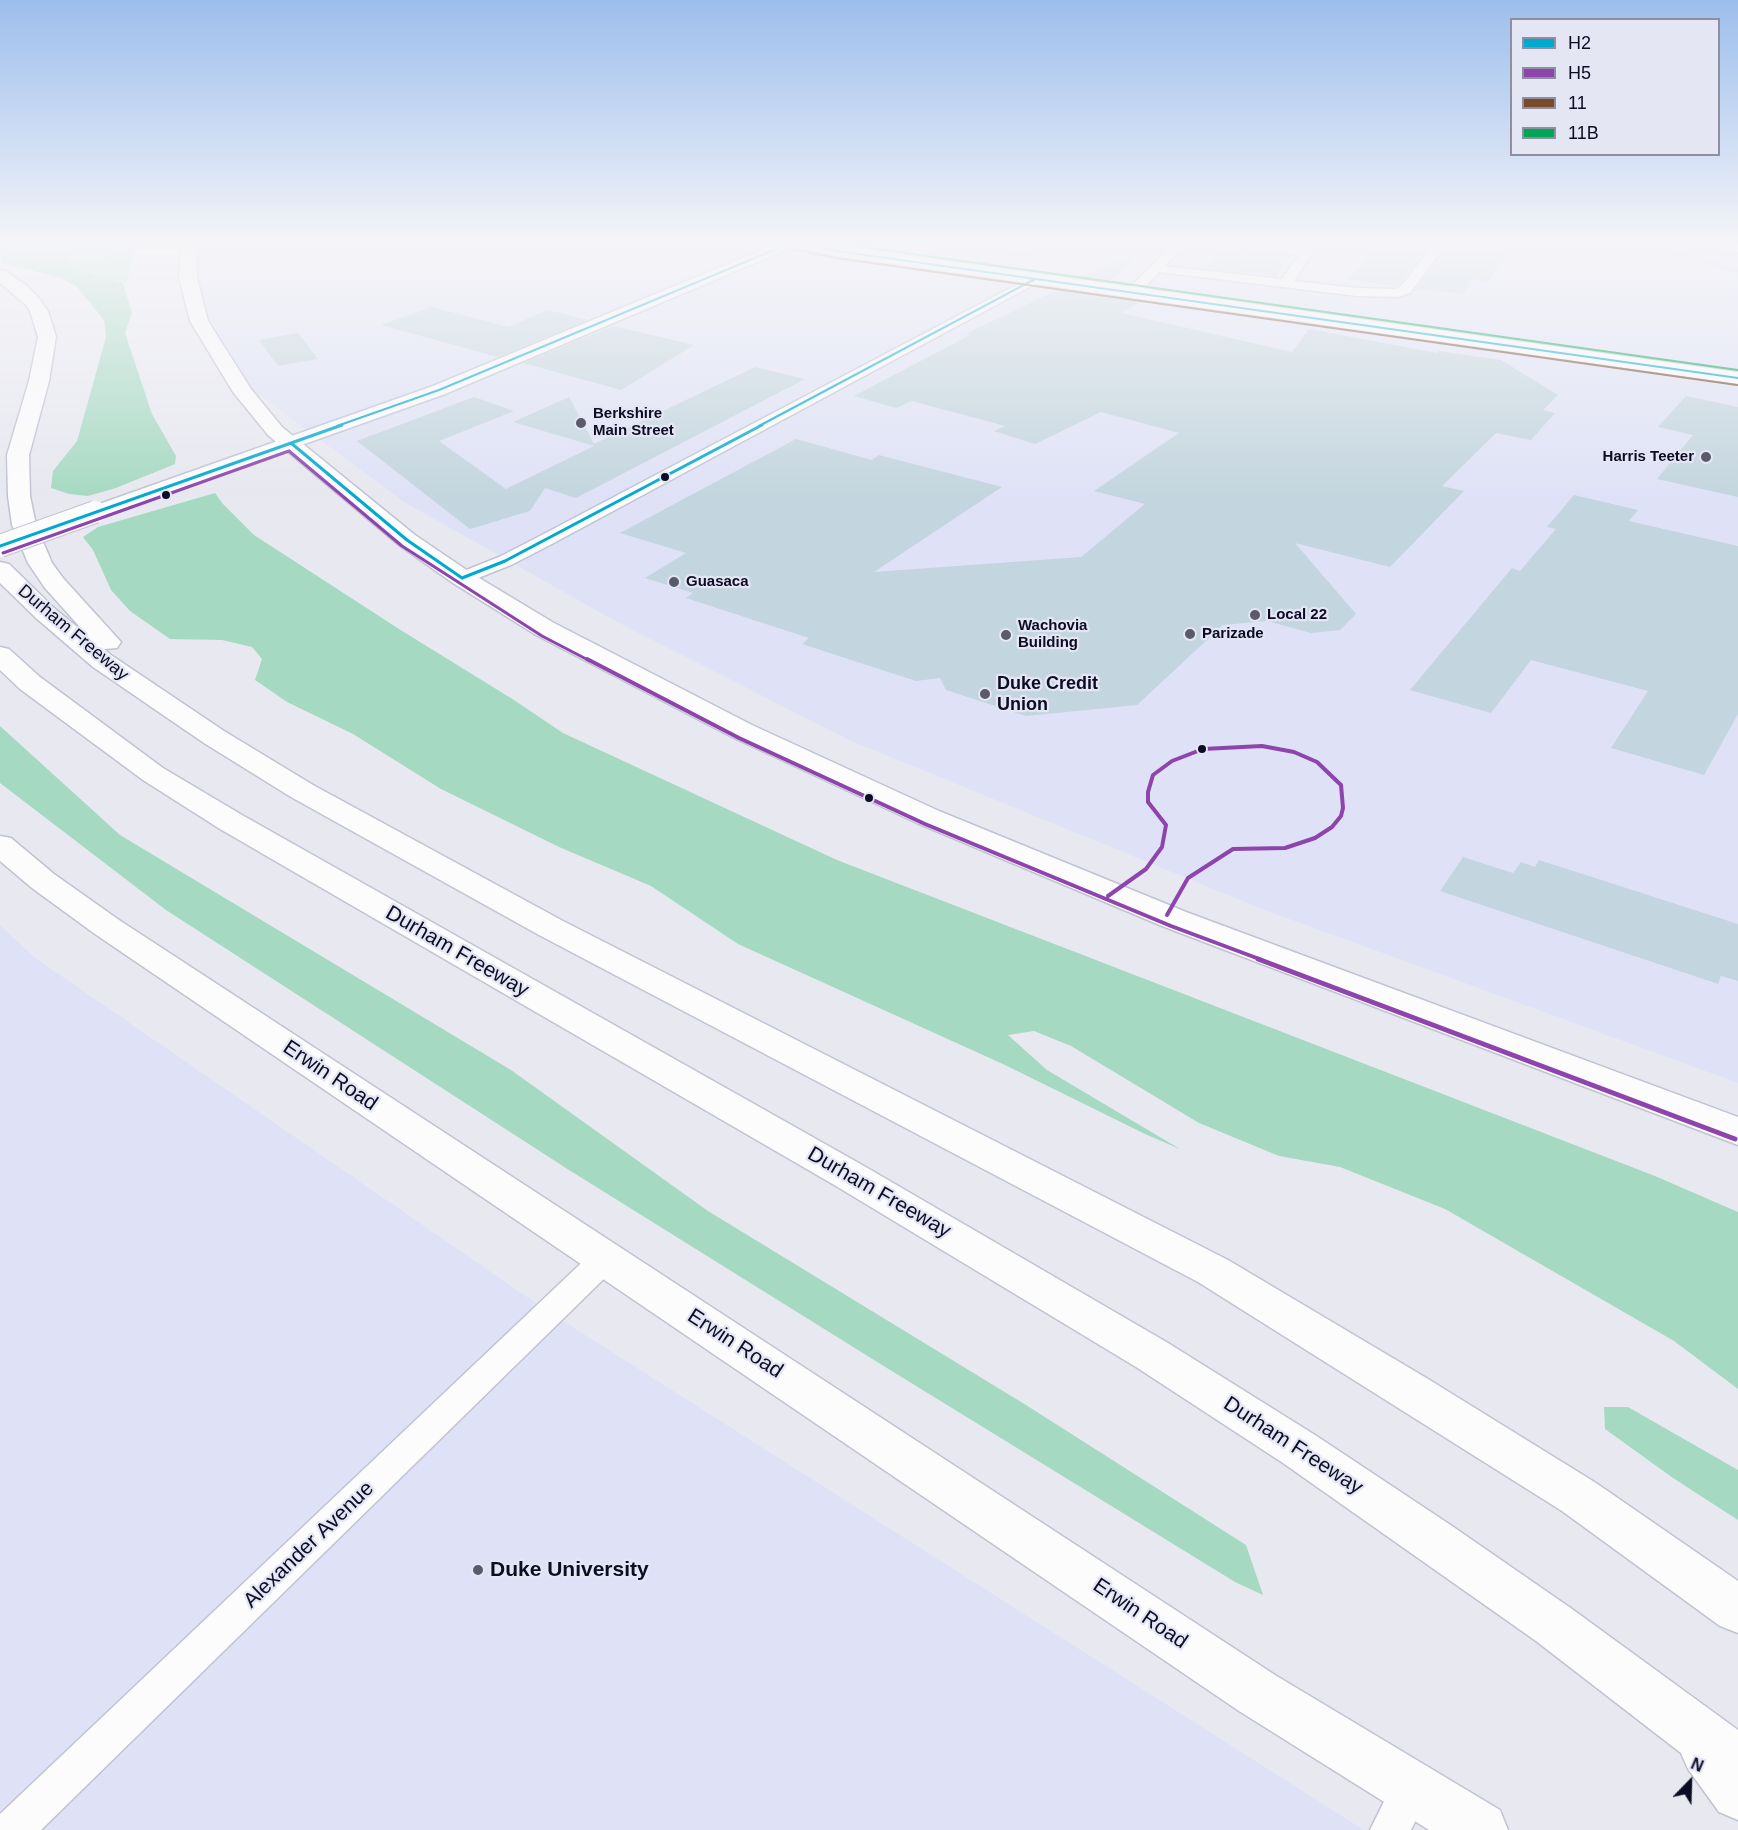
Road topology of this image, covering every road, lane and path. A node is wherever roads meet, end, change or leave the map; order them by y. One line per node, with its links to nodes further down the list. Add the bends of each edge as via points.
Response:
1 (44, 327): 12 (main road, via 47,337 39,381 18,455 18,496 24,525 54,583 83,617)
2 (203, 327): 7 (main road, via 243,392 275,432)
3 (590, 327): 7 (street, via 481,373)
4 (944, 327): 10 (street, via 544,541)
5 (1382, 327): 6 (main road)
6 (1738, 378)
7 (291, 443): 8 (street, bridge); 10 (main road, via 399,533)
8 (0, 546)
9 (0, 569): 12 (main road, Durham Freeway, via 102,661)
10 (462, 578): 14 (main road, via 545,629 732,726 928,817 1174,919)
11 (0, 655): 17 (main road, Durham Freeway, via 92,731 231,822 850,1176 1152,1355 1435,1540)
12 (214, 737): 16 (main road, Durham Freeway, via 302,791 561,933 1213,1270 1579,1497)
13 (0, 845): 15 (main road, Erwin Road, via 107,927)
14 (1738, 1132)
15 (605, 1259): 20 (main road, Erwin Road, via 1257,1692); 21 (street, Alexander Avenue)
16 (1738, 1610)
17 (1688, 1724): 18 (main road, Durham Freeway); 19 (main road)
18 (1738, 1763)
19 (1738, 1793)
20 (1401, 1810): 22 (main road, Erwin Road)
21 (12, 1830)
22 (1480, 1830)

